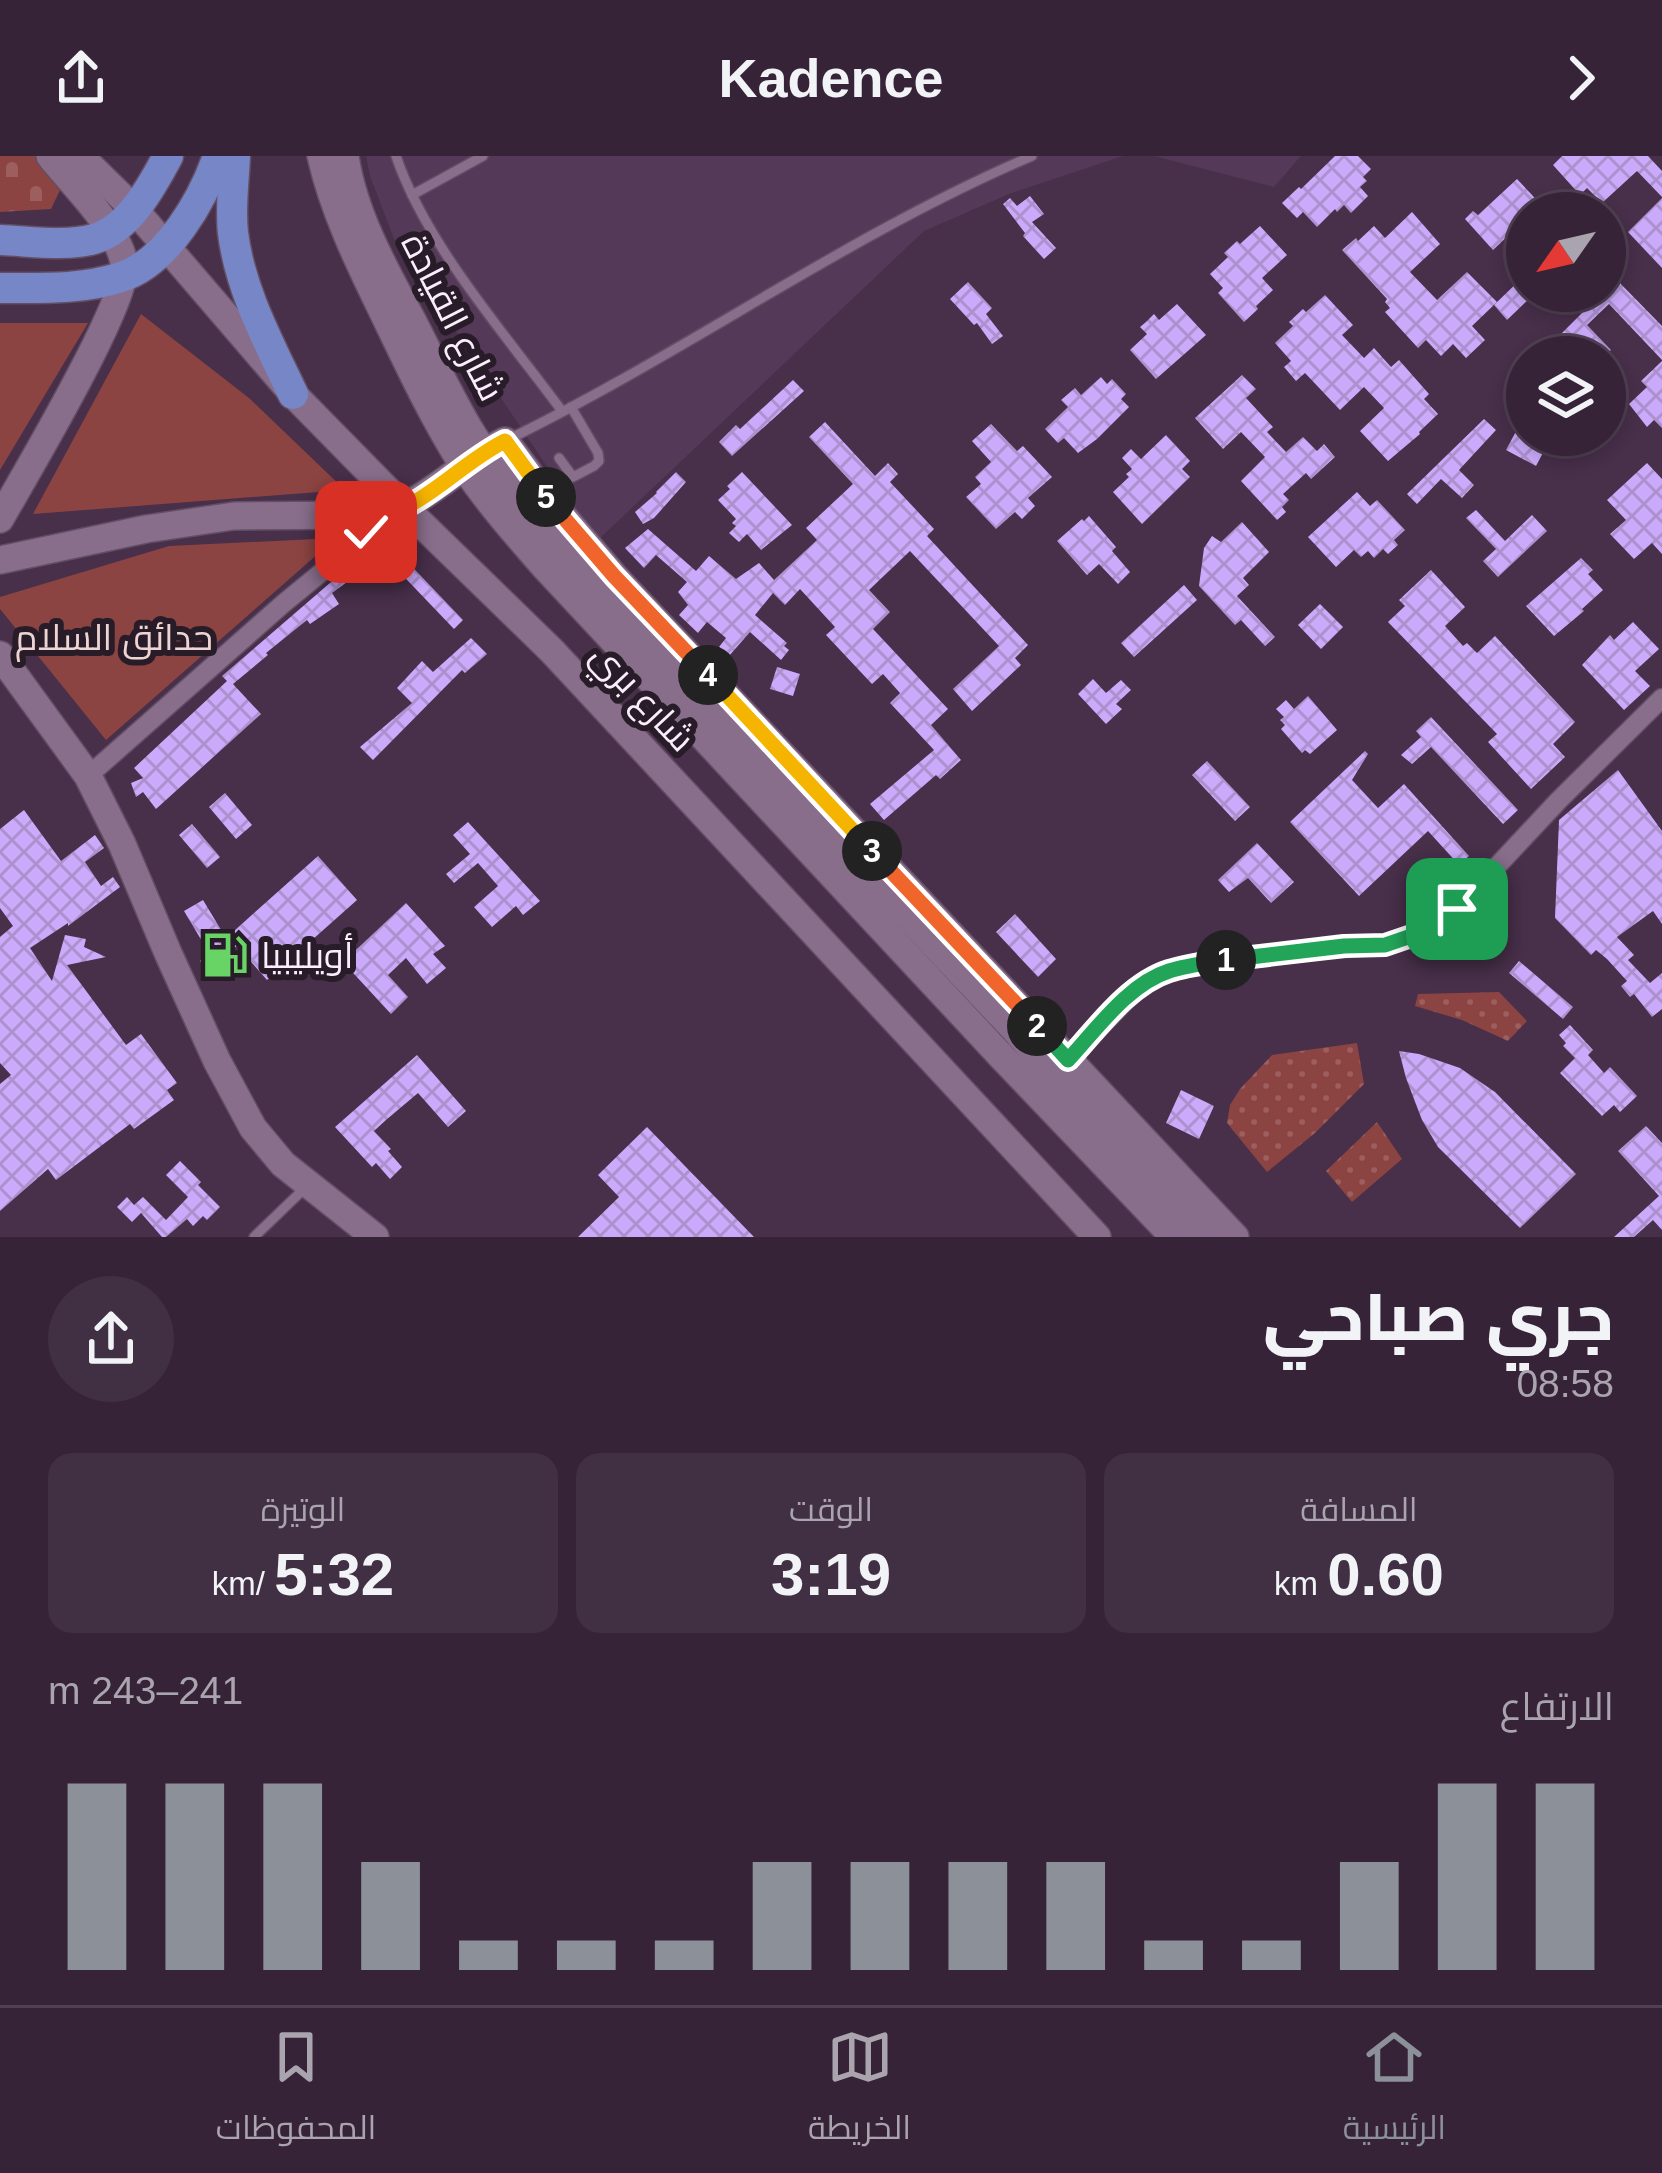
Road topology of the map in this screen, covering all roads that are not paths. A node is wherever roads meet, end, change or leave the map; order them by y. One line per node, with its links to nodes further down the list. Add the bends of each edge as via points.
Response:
1 (50, 156): 13 (main road)
2 (80, 156): 12 (main road, شارع بري)
3 (168, 156): 12 (main road)
4 (218, 156): 15 (main road, via 197,204)
5 (235, 156): 18 (main road, via 238,256)
6 (321, 156): 20 (main road, شارع القيادة, via 412,372)
7 (345, 156): 20 (main road, شارع القيادة, via 390,280)
8 (396, 156): 11 (lane)
9 (483, 156): 11 (lane)
10 (1032, 156): 19 (lane, via 813,267)
11 (412, 195): 19 (lane, via 451,260)
12 (134, 209): 13 (main road); 15 (main road, شارع بري)
13 (110, 231): 14 (main road, via 70,242); 16 (main road)
14 (0, 241)
15 (164, 247): 16 (main road); 18 (main road, شارع بري)
16 (125, 276): 17 (main road); 23 (main road)
17 (0, 288)
18 (293, 394): 22 (main road, شارع بري)
19 (567, 409): 20 (lane); 21 (lane, via 599,460 573,477)
20 (484, 453): 22 (main road); 28 (main road, شارع القيادة, via 557,547); 33 (main road, شارع القيادة, via 544,566)
21 (559, 458)
22 (393, 512): 24 (main road, via 234,516); 27 (street); 32 (main road, شارع بري, via 552,651)
23 (0, 519)
24 (0, 560)
25 (0, 655): 27 (main road)
26 (1662, 698): 28 (street, via 1457,909 1423,932 1385,945 1164,972)
27 (88, 776): 29 (main road, via 238,1104)
28 (1060, 1068): 34 (main road, شارع القيادة); 35 (main road, شارع القيادة)
29 (307, 1186): 30 (lane); 31 (main road)
30 (254, 1237)
31 (375, 1237)
32 (1097, 1237)
33 (1174, 1237)
34 (1206, 1237)
35 (1234, 1237)

